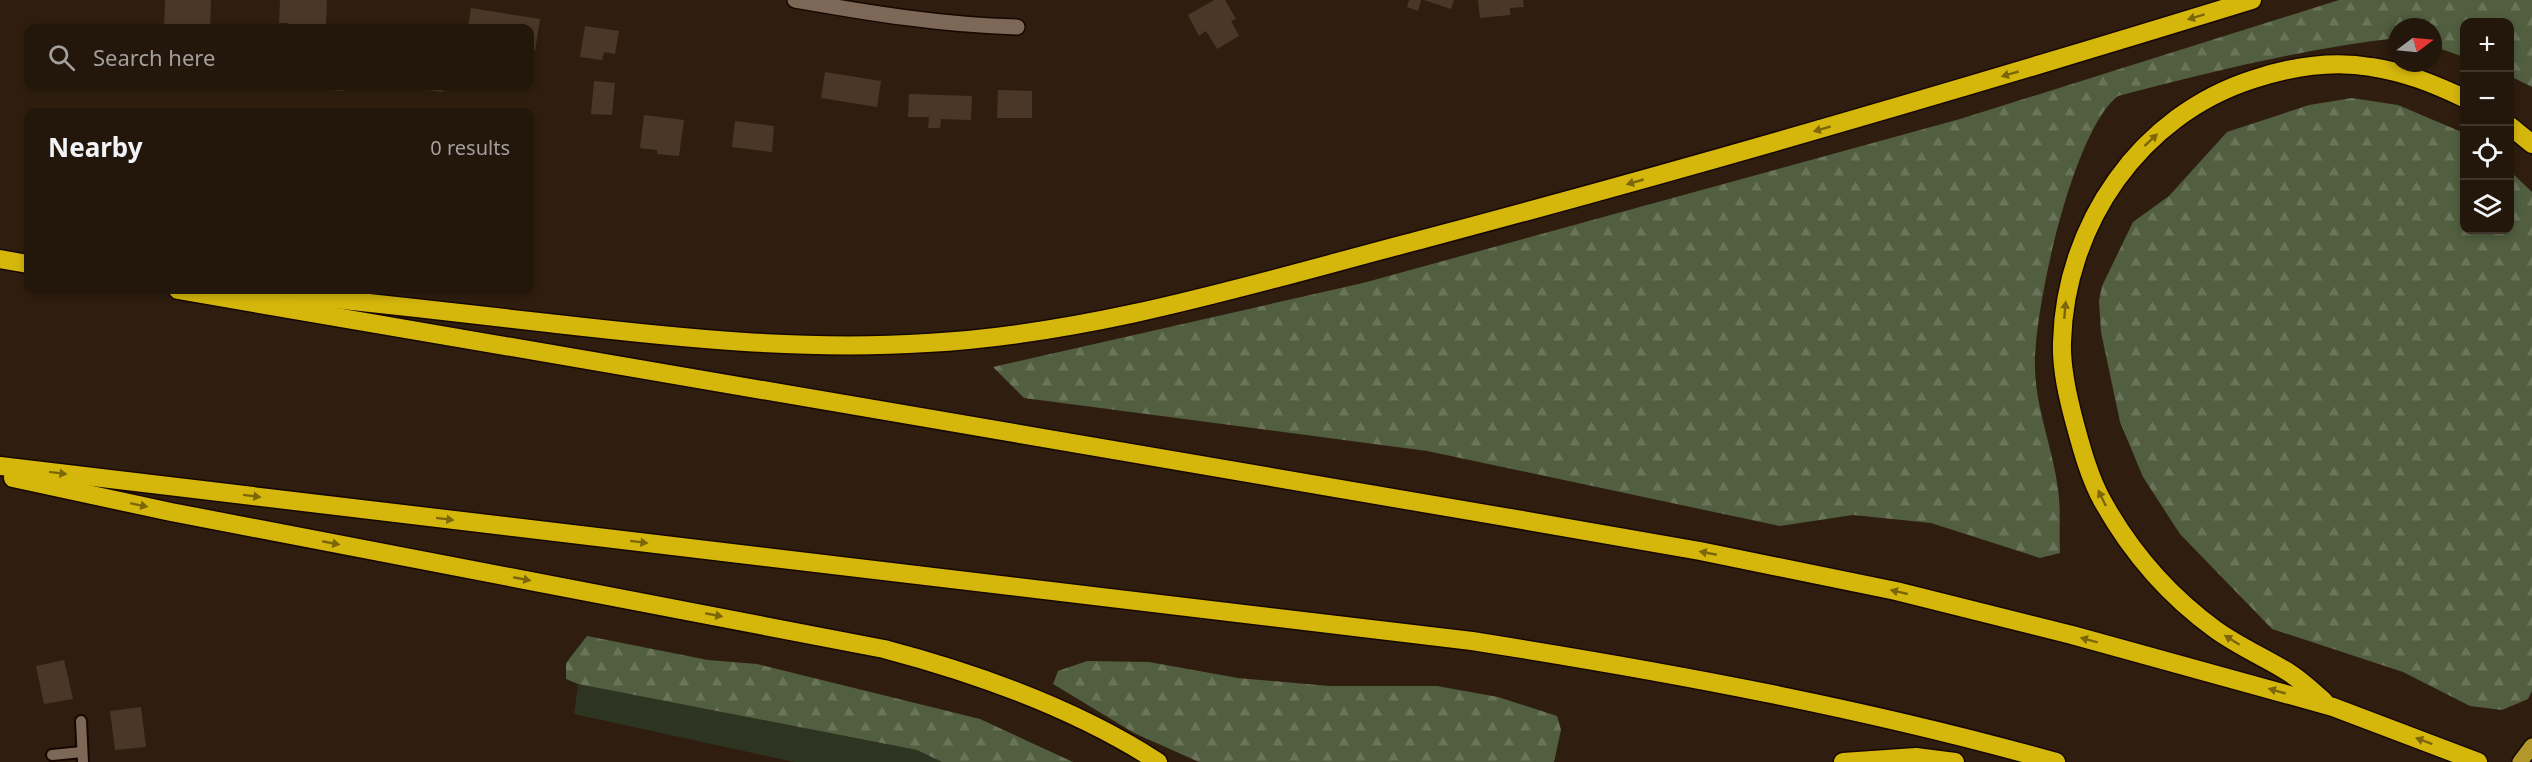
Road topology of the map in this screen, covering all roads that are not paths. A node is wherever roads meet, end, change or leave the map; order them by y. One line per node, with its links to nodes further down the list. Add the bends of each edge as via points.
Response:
1 (795, 0): 3 (street, via 931,22)
2 (2252, 0): 10 (highway, one-way to 10, via 1828,128 1531,210 1212,294 1007,335 847,346 751,343)
3 (1017, 27)
4 (2460, 96): 13 (highway, one-way to 4, via 2285,669 2216,629 2166,588 2102,501 2078,437 2068,396 2061,345 2066,296 2096,209 2121,171 2182,113 2229,87 2321,64 2370,66 2423,79)
5 (2514, 129): 6 (highway)
6 (2532, 144)
7 (0, 259): 8 (highway)
8 (24, 263)
9 (201, 294): 13 (highway, one-way to 9, via 2072,635 1918,597 1700,551)
10 (288, 294)
11 (0, 466): 21 (highway, one-way to 21, via 1472,641 1643,668 1836,706)
12 (0, 475): 18 (highway, one-way to 18, via 884,649 948,666 1076,716)
13 (2333, 708): 22 (highway, one-way to 13)
14 (81, 721): 17 (lane)
15 (2532, 746): 23 (main road)
16 (52, 755): 17 (lane)
17 (82, 757)
18 (1158, 762)
19 (1843, 762): 20 (highway, via 1916,757)
20 (1955, 762)
21 (2056, 762)
22 (2478, 762)
23 (2520, 762)

